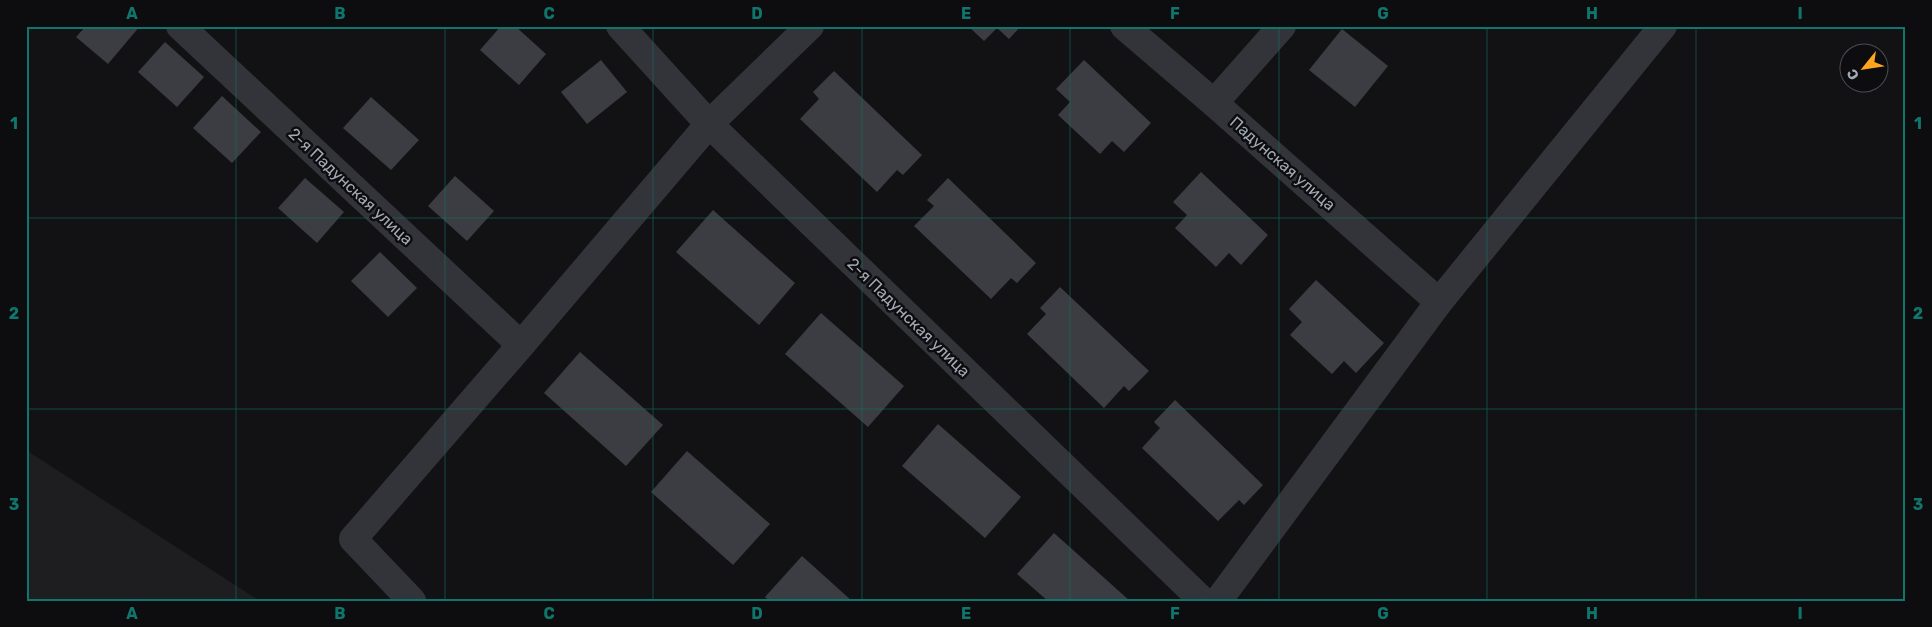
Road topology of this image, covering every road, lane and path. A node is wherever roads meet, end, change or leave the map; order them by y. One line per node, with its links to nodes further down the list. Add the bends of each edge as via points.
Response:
1 (180, 26): 10 (street, 2-я Падунская улица)
2 (620, 26): 8 (street, 2-я Падунская улица)
3 (810, 26): 8 (street)
4 (1124, 26): 7 (street, Падунская улица)
5 (1282, 26): 7 (street)
6 (1663, 26): 9 (street)
7 (1214, 102): 9 (street, Падунская улица)
8 (709, 124): 10 (street); 12 (street, 2-я Падунская улица)
9 (1439, 302): 13 (street)
10 (521, 345): 11 (street, via 352,539)
11 (412, 601)
12 (1203, 601)
13 (1218, 601)

